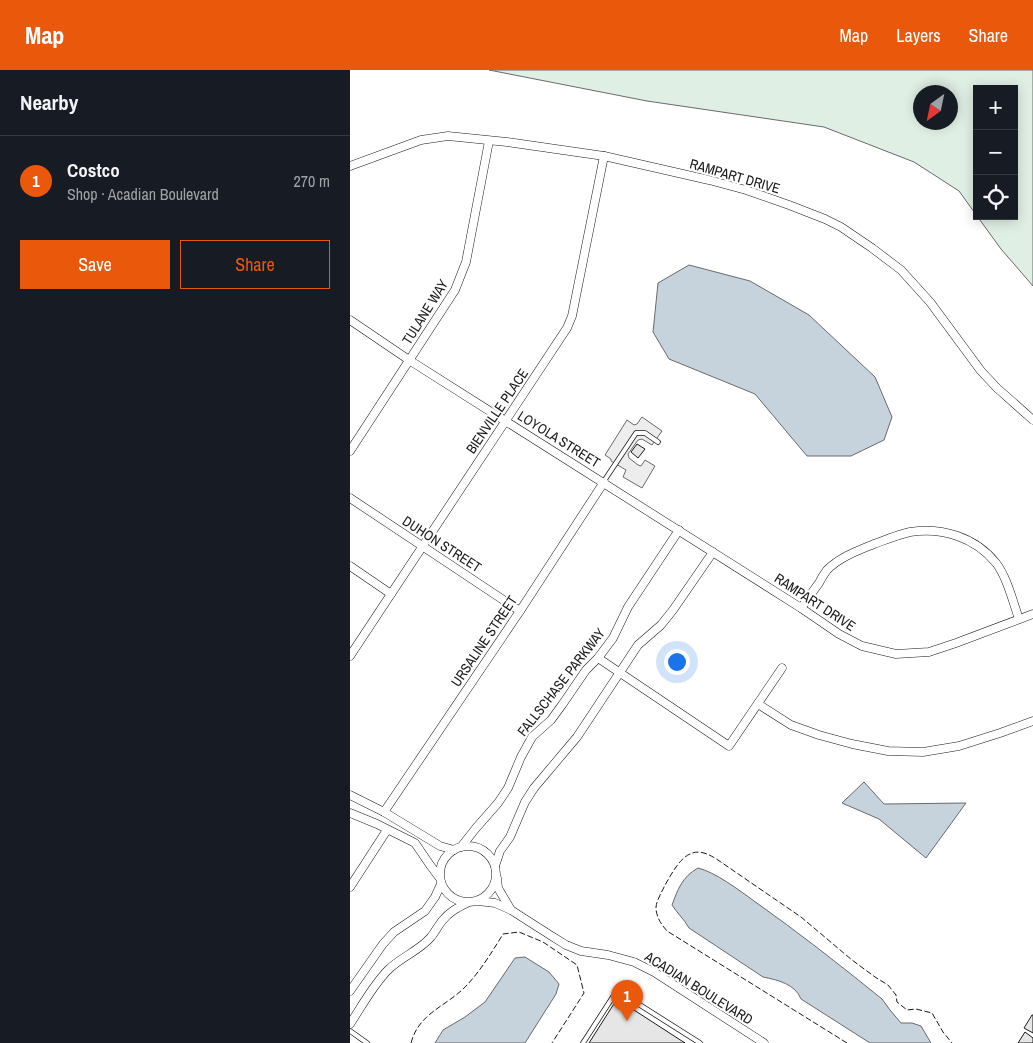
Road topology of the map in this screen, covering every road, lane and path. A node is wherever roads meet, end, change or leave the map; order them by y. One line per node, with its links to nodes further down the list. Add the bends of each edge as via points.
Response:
1 (489, 141): 2 (street, RAMPART DRIVE); 3 (street, RAMPART DRIVE, via 448,136 421,140); 6 (street, TULANE WAY, via 461,278)
2 (604, 156): 7 (street, BIENVILLE PLACE, via 572,316); 8 (street, RAMPART DRIVE, via 746,190 841,227 910,279 981,371)
3 (350, 166)
4 (352, 322): 5 (street); 6 (street, LOYOLA STREET)
5 (350, 331)
6 (410, 360): 7 (street, LOYOLA STREET); 10 (street, TULANE WAY)
7 (506, 420): 11 (street, LOYOLA STREET); 14 (street, BIENVILLE PLACE)
8 (1033, 420)
9 (658, 442): 11 (lane, via 645,433 636,433)
10 (350, 451)
11 (604, 482): 13 (street, RAMPART DRIVE); 19 (street, URSALINE STREET)
12 (350, 498): 14 (street, DUHON STREET)
13 (679, 530): 15 (street, RAMPART DRIVE); 23 (street, FALLSCHASE PARKWAY)
14 (422, 546): 17 (street, BIENVILLE PLACE); 19 (street, DUHON STREET)
15 (713, 552): 18 (street, RAMPART DRIVE); 25 (street, via 673,610 638,645)
16 (350, 566): 17 (street)
17 (391, 594): 22 (street, BIENVILLE PLACE)
18 (801, 608): 21 (street, RAMPART DRIVE, via 862,646 896,654 929,652); 21 (street, via 827,570 843,558 909,532 924,531 949,533 969,540 986,552 1004,579)
19 (520, 611): 29 (street, URSALINE STREET)
20 (1033, 614): 21 (street, RAMPART DRIVE)
21 (1019, 619)
22 (350, 656)
23 (598, 658): 25 (street); 32 (street, FALLSCHASE PARKWAY, via 551,720 532,737 498,803)
24 (782, 668): 26 (street)
25 (620, 672): 26 (street, via 729,746); 33 (street, via 577,737 534,788)
26 (758, 704): 27 (street, via 792,725 819,735 888,751 923,752 959,746)
27 (1033, 721)
28 (350, 795): 29 (street)
29 (384, 812): 32 (street, via 440,846)
30 (350, 813): 31 (street)
31 (387, 830): 35 (street, via 415,843); 36 (street)
32 (457, 848): 33 (street, via 468,846 481,850); 35 (street, via 442,862)
33 (495, 866): 34 (street)
34 (496, 876): 37 (street, via 491,891); 39 (street, ACADIAN BOULEVARD, via 498,888)
35 (440, 881): 38 (street, via 452,898); 40 (street, via 435,897 424,911 383,944)
36 (350, 887)
37 (478, 901): 38 (street); 39 (street, ACADIAN BOULEVARD, via 496,903)
38 (468, 903): 41 (street, via 452,910 418,949 388,969)
39 (511, 910): 46 (street, ACADIAN BOULEVARD, via 566,945 634,962 654,972)
40 (350, 992)
41 (350, 1024)
42 (350, 1031): 43 (lane)
43 (367, 1043)
44 (583, 1043): 45 (lane, via 616,992)
45 (700, 1043)
46 (764, 1043)

